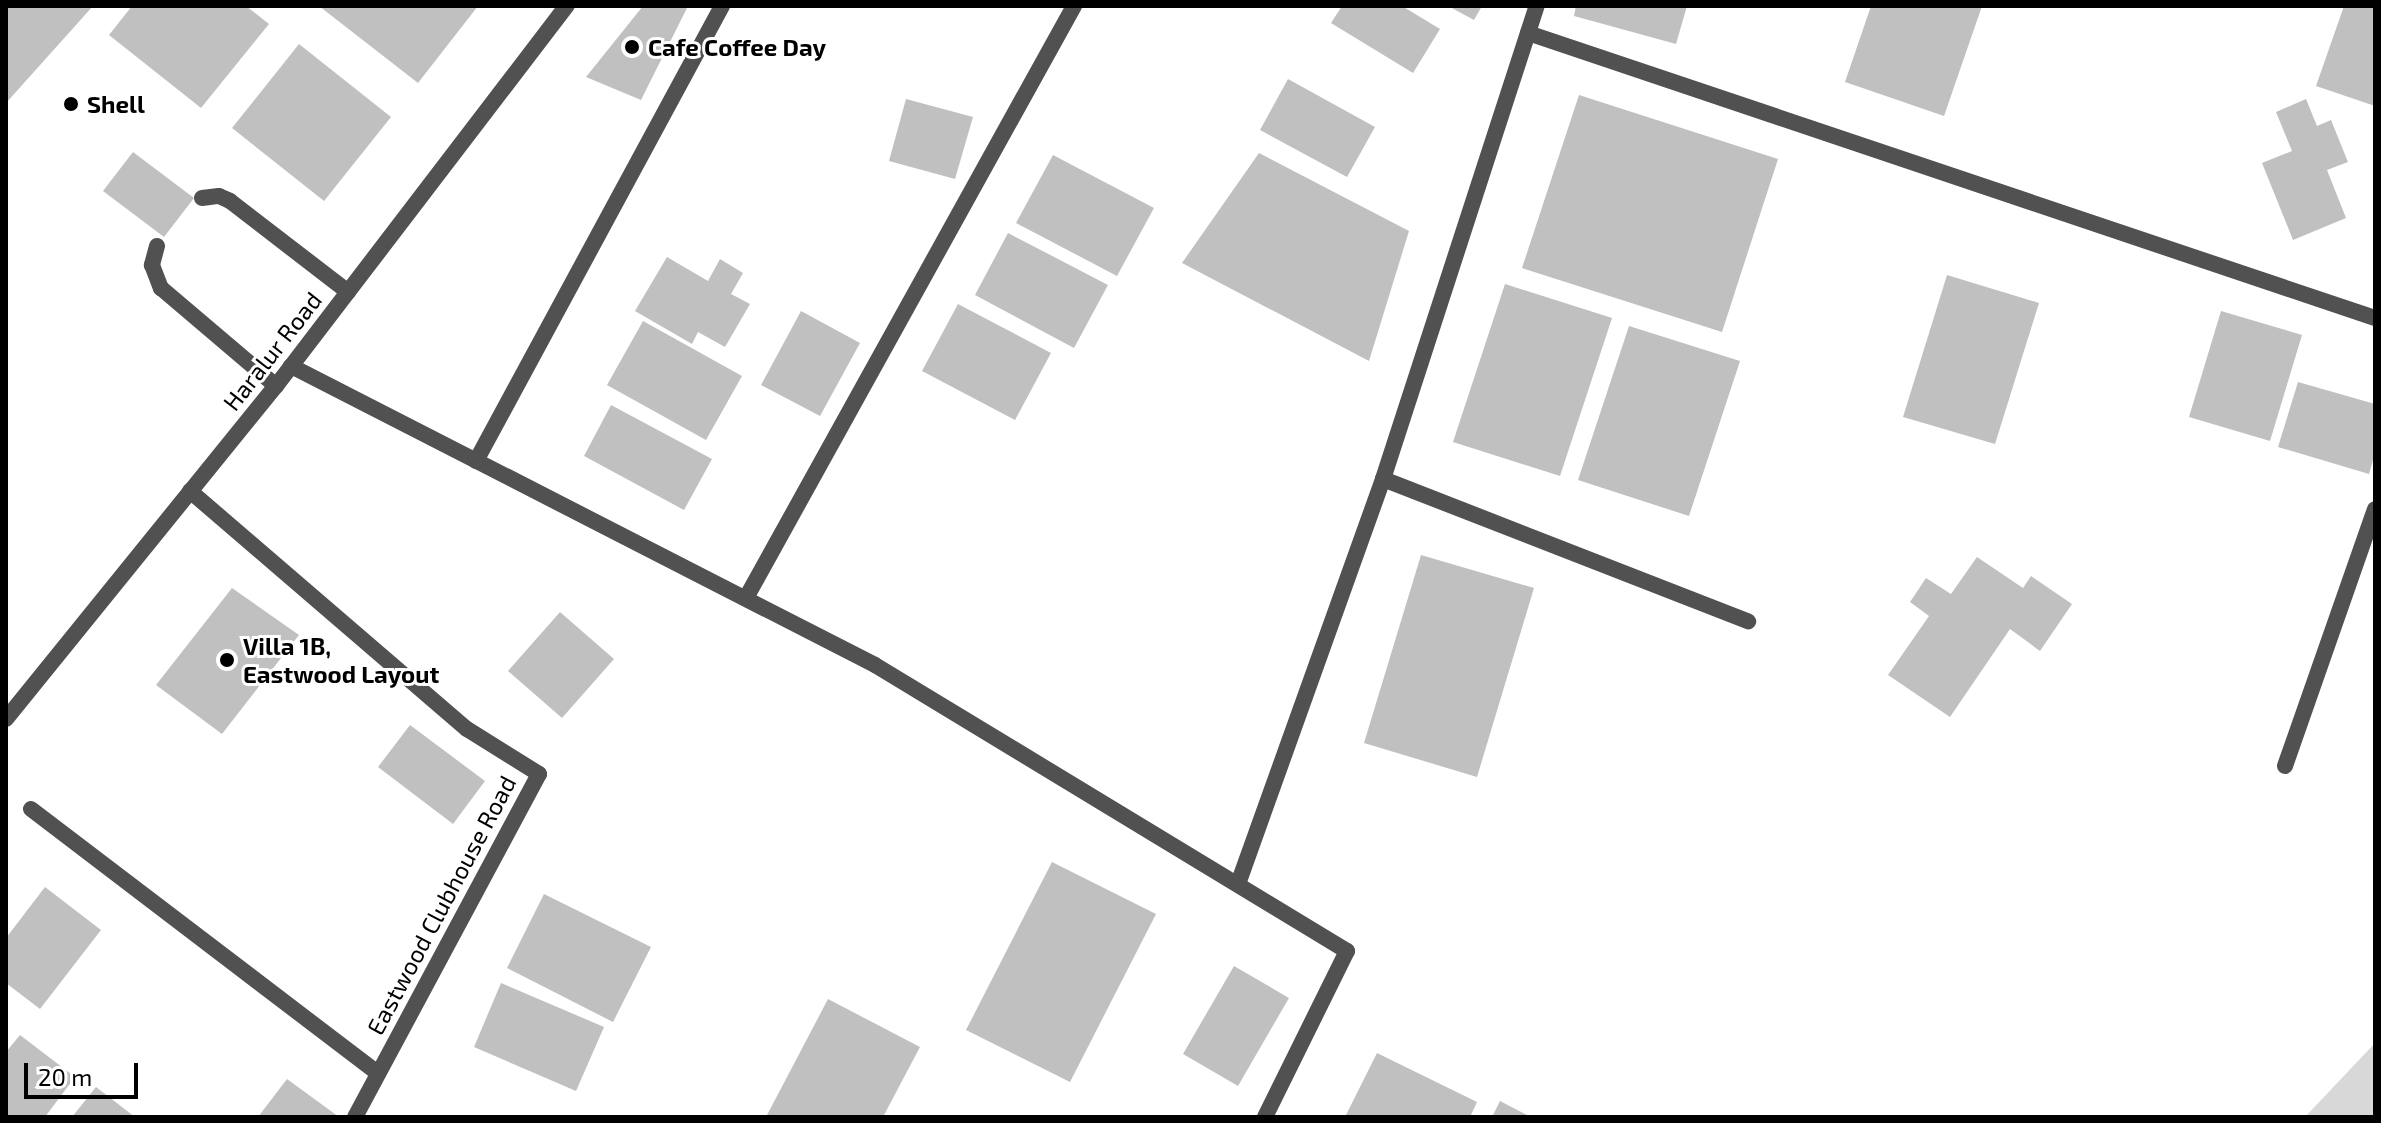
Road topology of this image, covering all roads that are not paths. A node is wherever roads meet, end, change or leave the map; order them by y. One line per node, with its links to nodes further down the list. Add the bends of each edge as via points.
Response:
1 (567, 6): 8 (street, Haralur Road)
2 (722, 6): 12 (street)
3 (1074, 6): 16 (street)
4 (1537, 6): 5 (street)
5 (1528, 33): 9 (street); 13 (street)
6 (202, 198): 8 (street, via 230,201)
7 (157, 246): 11 (street, via 152,265 161,288)
8 (348, 292): 10 (street, Haralur Road)
9 (2375, 318)
10 (291, 366): 11 (street, Haralur Road); 12 (street)
11 (276, 386): 14 (street, Haralur Road)
12 (476, 461): 16 (street)
13 (1383, 479): 17 (street); 21 (street)
14 (190, 491): 18 (street, Haralur Road); 22 (street, Eastwood Clubhouse Road, via 467,729 539,774)
15 (2375, 509): 19 (street)
16 (746, 598): 21 (street, via 875,665)
17 (1748, 621)
18 (6, 719)
19 (2285, 766)
20 (31, 809): 22 (street)
21 (1238, 884): 24 (street, via 1347,951)
22 (378, 1073): 23 (street, Eastwood Clubhouse Road)
23 (355, 1117)
24 (1265, 1117)

